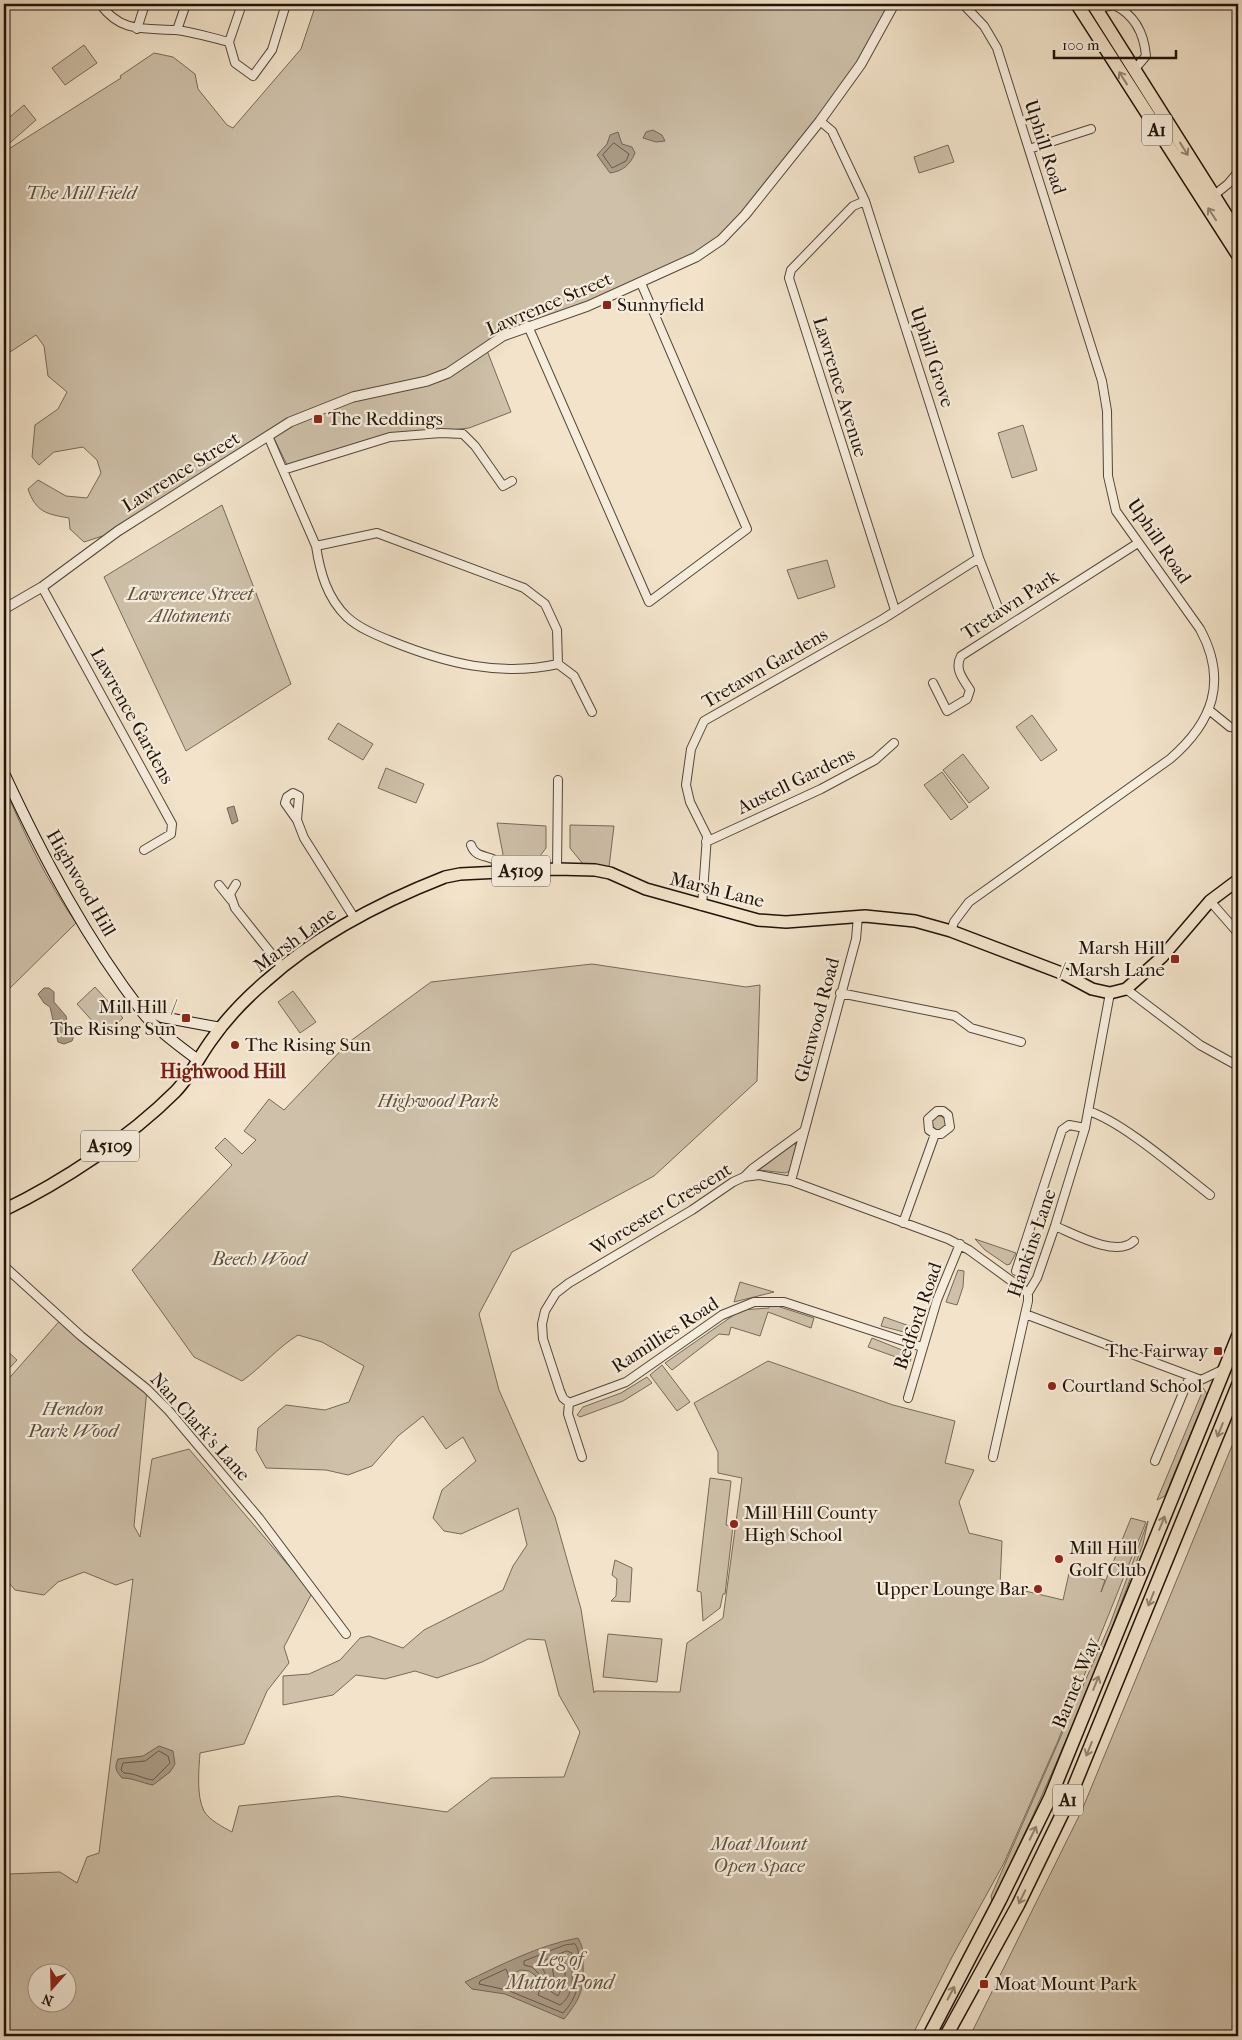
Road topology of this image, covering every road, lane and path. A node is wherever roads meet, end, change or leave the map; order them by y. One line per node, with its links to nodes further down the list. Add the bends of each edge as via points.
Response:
1 (100, 4): 10 (street, via 108,15)
2 (145, 4): 10 (street)
3 (186, 4): 11 (street)
4 (242, 4): 12 (street)
5 (286, 4): 12 (street, via 272,50 253,76 235,63)
6 (894, 4): 14 (street, Lawrence Street, via 861,64)
7 (963, 4): 16 (street, Uphill Road, via 984,26 997,48)
8 (1077, 4): 21 (highway, A1, one-way to 8)
9 (1095, 8): 13 (highway, A1); 13 (street, via 1114,5 1132,18 1141,31 1146,56)
10 (137, 29): 11 (street)
11 (177, 30): 12 (street)
12 (229, 42)
13 (1134, 70): 18 (highway, A1, one-way to 18)
14 (820, 121): 19 (street, Uphill Grove, via 832,131); 22 (street, Lawrence Street, via 721,240 696,257)
15 (1091, 129): 16 (street)
16 (1029, 149): 27 (street, Uphill Road, via 1102,381 1107,411 1111,497 1118,516)
17 (1238, 172): 18 (street)
18 (1213, 196): 20 (highway, A1)
19 (865, 201): 29 (street, Uphill Grove); 32 (street, Lawrence Avenue, via 853,206 791,270 789,278)
20 (1238, 234)
21 (1238, 255)
22 (641, 283): 23 (street, Lawrence Street, via 588,306); 23 (street, via 747,529 649,602)
23 (528, 326): 24 (street, Lawrence Street, via 503,336 448,372 427,381 353,397 290,422)
24 (268, 436): 25 (street); 30 (street, Lawrence Street, via 118,531)
25 (283, 470): 26 (street, via 390,437 441,432 463,434 503,486); 28 (street)
26 (512, 481)
27 (1138, 543): 35 (street, Tretawn Park, via 961,656 957,663 958,671 970,690 967,700 947,711); 36 (street, Uphill Road, via 1208,643 1214,667)
28 (316, 546): 34 (street, via 320,573 331,596 348,617 370,632 460,665 532,670); 34 (street, via 378,533 524,588 545,604 556,630)
29 (979, 558): 32 (street, Tretawn Gardens); 33 (street, Uphill Grove)
30 (42, 587): 31 (street, Lawrence Street); 45 (street, Lawrence Gardens, via 172,824 171,834)
31 (4, 609)
32 (895, 610): 43 (street, Tretawn Gardens, via 704,721 691,749 686,785)
33 (999, 610)
34 (558, 664): 37 (street, via 574,676)
35 (933, 683)
36 (1209, 710): 38 (street, via 1230,727); 56 (street, Uphill Road, via 1190,742 969,902 954,922)
37 (592, 712)
38 (1238, 728)
39 (894, 743): 43 (street, Austell Gardens, via 875,760 821,789)
40 (4, 773): 62 (main road, Highwood Hill, via 53,874 126,992)
41 (558, 780): 46 (street)
42 (297, 820): 55 (street, via 304,838)
43 (706, 842): 53 (street, Tretawn Gardens)
44 (471, 845): 47 (street, via 473,851 495,860)
45 (144, 850)
46 (556, 869): 47 (main road, Marsh Lane / A5109); 53 (main road, Marsh Lane / A5109, via 610,873 646,889)
47 (498, 872): 55 (main road, Marsh Lane / A5109, via 445,877)
48 (1238, 880): 52 (main road)
49 (236, 884): 51 (street, via 231,889)
50 (219, 885): 51 (street)
51 (231, 900): 58 (street)
52 (1210, 901): 57 (street); 59 (main road, via 1162,957)
53 (702, 906): 54 (main road, Marsh Lane / A5109, via 758,920 786,922)
54 (858, 916): 56 (main road, Marsh Lane / A5109, via 915,921); 60 (street, Glenwood Road, via 856,939)
55 (355, 919): 58 (main road, Marsh Lane / A5109)
56 (952, 931): 61 (main road, Marsh Lane / A5109, via 1064,974 1092,990)
57 (1238, 933)
58 (282, 967): 64 (main road, Marsh Lane / A5109, via 248,997)
59 (1126, 990): 61 (main road, Marsh Lane / A5109); 68 (street, via 1200,1045)
60 (840, 993): 66 (street, via 955,1016 971,1028); 71 (street, Glenwood Road)
61 (1110, 993): 69 (street, Hankins Lane)
62 (137, 1004): 63 (main road, Highwood Hill, via 162,1017); 67 (main road, Highwood Hill, via 143,1014)
63 (198, 1025): 64 (main road, Highwood Hill); 65 (main road)
64 (221, 1028): 65 (main road, Marsh Lane / A5109)
65 (210, 1041): 67 (main road, Marsh Lane / A5109)
66 (1021, 1042)
67 (198, 1060): 76 (main road, A5109, via 175,1092 140,1123 95,1156)
68 (1238, 1066)
69 (1088, 1111): 70 (street, Hankins Lane); 75 (street, via 1100,1115 1134,1138)
70 (1085, 1128): 78 (street, Hankins Lane); 82 (street, Hankins Lane, via 1069,1125 1062,1130)
71 (804, 1131): 73 (street); 74 (street, Glenwood Road)
72 (935, 1134): 77 (street)
73 (744, 1177): 74 (street, Worcester Crescent, via 773,1176); 91 (street, Worcester Crescent, via 569,1283 553,1297 544,1311 543,1339 562,1398)
74 (791, 1181): 77 (street, Worcester Crescent)
75 (1210, 1195)
76 (4, 1210)
77 (903, 1223): 80 (street, Worcester Crescent)
78 (1055, 1226): 79 (street, via 1111,1247 1125,1247); 83 (street, Hankins Lane, via 1037,1278)
79 (1134, 1242)
80 (960, 1244): 83 (street, Worcester Crescent); 86 (street, Bedford Road)
81 (4, 1266): 95 (street, Nan Clark's Lane, via 169,1410 259,1518)
82 (1016, 1272)
83 (1028, 1293): 84 (street, Hankins Lane)
84 (1025, 1314): 88 (street); 92 (street, Hankins Lane)
85 (1238, 1336): 87 (highway, Barnet Way / A1)
86 (922, 1347): 90 (street, Bedford Road); 91 (street, Ramillies Road, via 784,1302 754,1302 722,1315 626,1382)
87 (1224, 1369): 88 (street, via 1201,1380); 96 (highway, Barnet Way / A1, one-way to 87, via 1050,1798)
88 (1190, 1376): 94 (street)
89 (1238, 1385): 97 (highway, Barnet Way / A1, one-way to 97, via 1066,1806 1018,1905)
90 (908, 1398)
91 (569, 1403): 93 (street, Worcester Crescent, via 568,1414)
92 (993, 1456)
93 (582, 1457)
94 (1155, 1461)
95 (346, 1634)
96 (929, 2036)
97 (946, 2036)

